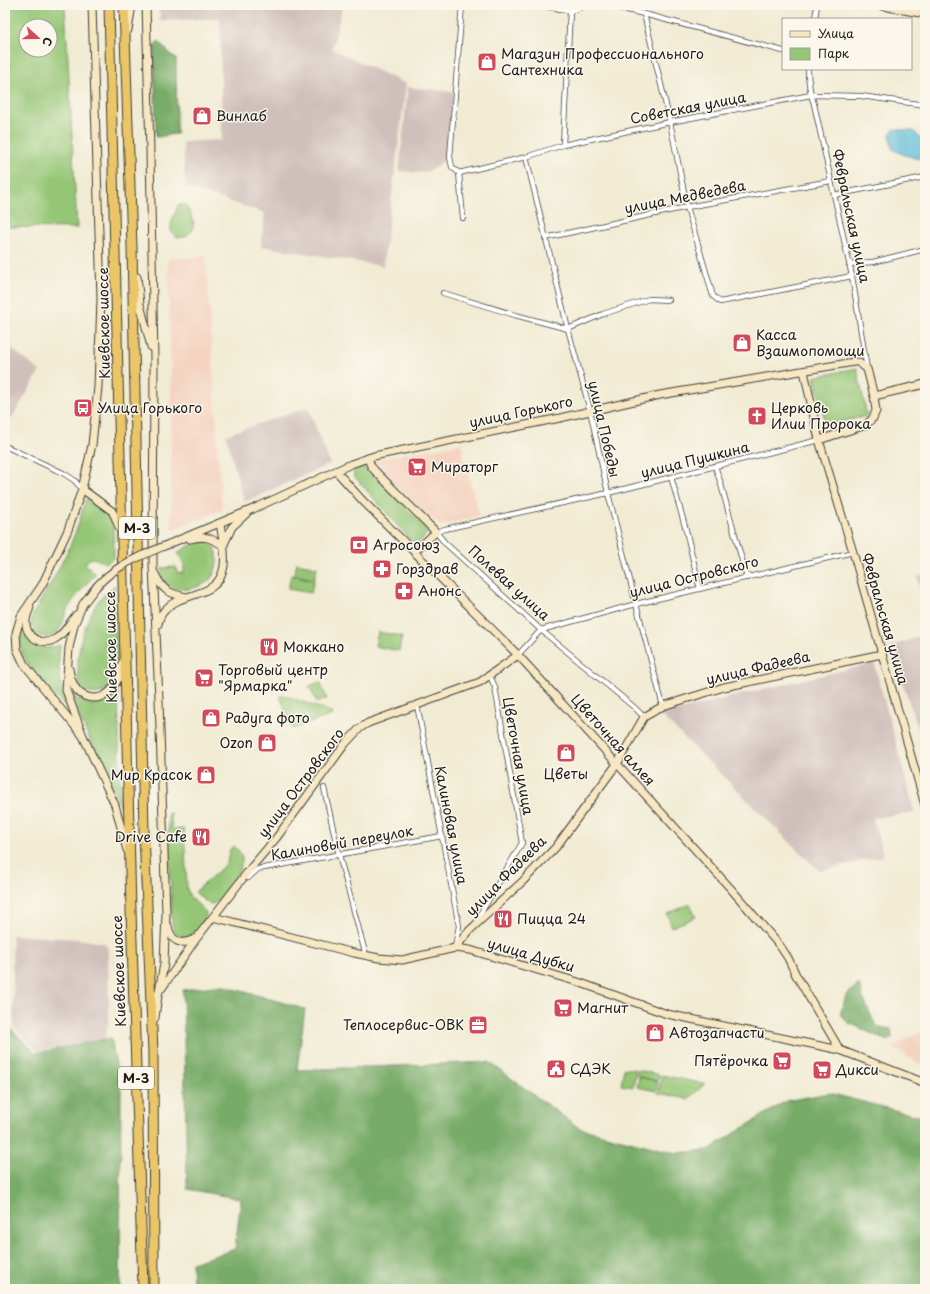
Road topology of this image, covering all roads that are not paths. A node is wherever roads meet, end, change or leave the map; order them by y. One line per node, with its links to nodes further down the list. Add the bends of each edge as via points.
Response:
1 (92, 5): 50 (main road, via 101,298 95,415)
2 (109, 5): 55 (highway, Киевское шоссе / М-3)
3 (124, 5): 17 (highway, Киевское шоссе / М-3)
4 (132, 5): 17 (main road)
5 (146, 5): 38 (main road)
6 (462, 5): 24 (street, via 450,158 452,167)
7 (542, 5): 12 (street)
8 (588, 5): 12 (street)
9 (606, 5): 13 (street)
10 (818, 5): 15 (street)
11 (878, 5): 14 (main road)
12 (570, 11): 22 (street)
13 (644, 14): 16 (street); 21 (street)
14 (925, 14)
15 (815, 18)
16 (782, 51)
17 (126, 52): 31 (highway, Киевское шоссе / М-3)
18 (808, 70): 19 (street, Февральская улица)
19 (811, 95): 20 (street, Советская улица, via 861,96); 21 (street, Советская улица); 26 (street, Февральская улица)
20 (925, 105)
21 (670, 122): 22 (street, Советская улица); 28 (street)
22 (563, 145): 23 (street, Советская улица)
23 (526, 157): 24 (street, Советская улица); 30 (street, улица Победы)
24 (459, 173): 29 (street)
25 (925, 177): 27 (street)
26 (831, 181): 27 (street, Февральская улица); 28 (street, улица Медведева)
27 (834, 195): 33 (street, Февральская улица)
28 (687, 207): 30 (street, улица Медведева); 34 (street, via 713,296 720,302)
29 (463, 218)
30 (545, 238): 37 (street, улица Победы)
31 (132, 247): 38 (main road, via 138,295); 93 (highway, Киевское шоссе / М-3, via 144,832)
32 (925, 249): 33 (street, via 873,262)
33 (849, 264): 34 (street, Февральская улица)
34 (852, 276): 39 (street, Февральская улица)
35 (443, 293): 37 (street)
36 (669, 300): 37 (street, via 649,299 603,314)
37 (568, 330): 43 (street, улица Победы)
38 (154, 359): 60 (main road)
39 (867, 369): 40 (main road, улица Горького, via 854,362); 42 (main road)
40 (804, 372): 43 (main road, улица Горького, via 660,395); 44 (main road, Февральская улица)
41 (925, 386): 42 (main road)
42 (874, 396): 44 (main road, via 876,411 866,425)
43 (590, 410): 46 (main road, улица Горького); 51 (street, улица Победы)
44 (820, 440): 47 (street, улица Пушкина); 59 (main road, Февральская улица)
45 (5, 446): 50 (street, via 63,473)
46 (368, 458): 48 (main road, улица Горького); 54 (main road, Полевая улица, via 375,471)
47 (715, 466): 49 (street, улица Пушкина); 61 (street)
48 (336, 471): 52 (main road, улица Горького); 58 (main road, Цветочная аллея)
49 (671, 477): 51 (street, улица Пушкина); 62 (street)
50 (82, 489): 55 (main road, via 112,511); 64 (main road, via 61,547)
51 (608, 493): 54 (street, улица Пушкина); 65 (street, улица Победы)
52 (253, 509): 53 (main road); 57 (main road, via 235,523)
53 (220, 522): 56 (main road); 57 (main road)
54 (436, 532): 58 (main road); 68 (street, Полевая улица)
55 (123, 541): 69 (highway, Киевское шоссе / М-3)
56 (170, 544): 57 (main road, via 205,537); 66 (main road, bridge, via 118,568 103,579)
57 (224, 546): 63 (main road, via 224,566 217,582 204,592)
58 (414, 552): 71 (main road, Цветочная аллея)
59 (854, 552): 61 (street, улица Островского); 70 (main road, Февральская улица)
60 (153, 566): 63 (main road, via 164,589 171,594); 67 (main road)
61 (747, 578): 62 (street, улица Островского)
62 (700, 589): 65 (street, улица Островского)
63 (186, 597): 67 (main road, via 166,608)
64 (34, 599): 66 (main road, via 26,624 31,635 40,641 47,642 58,638); 77 (main road, via 17,626 16,644 19,654 24,664)
65 (636, 604): 68 (street, улица Островского); 75 (street, улица Победы)
66 (79, 612): 72 (main road)
67 (156, 628): 85 (main road)
68 (541, 630): 71 (street); 76 (street, Полевая улица)
69 (124, 645): 72 (main road, via 119,678 110,691 100,697 86,697 75,689); 83 (highway, Киевское шоссе / М-3)
70 (882, 654): 75 (main road, улица Фадеева, via 724,687); 80 (main road, Февральская улица)
71 (518, 655): 73 (main road, улица Островского); 78 (main road, Цветочная аллея)
72 (68, 661): 77 (main road, via 66,694)
73 (490, 676): 74 (main road, улица Островского, via 466,688); 87 (street, Цветочная улица, via 495,686 522,843)
74 (417, 705): 81 (street, Калиновая улица); 86 (main road, улица Островского, via 360,728 345,744 277,837)
75 (664, 706): 76 (main road, улица Фадеева)
76 (644, 717): 78 (main road, улица Фадеева)
77 (83, 736): 83 (main road, via 116,805)
78 (617, 764): 87 (main road, улица Фадеева, via 556,847); 92 (main road, Цветочная аллея, via 780,946)
79 (324, 788): 82 (street)
80 (925, 805)
81 (442, 836): 82 (street, Калиновый переулок); 89 (street, Калиновая улица, via 459,926)
82 (339, 856): 84 (street, Калиновый переулок, via 258,869); 90 (street)
83 (131, 867): 95 (highway, Киевское шоссе / М-3)
84 (248, 878)
85 (166, 913): 88 (main road, via 170,933 175,940 186,942); 91 (main road)
86 (213, 917): 88 (main road); 90 (main road, улица Дубки)
87 (476, 925): 89 (main road, улица Фадеева)
88 (196, 939): 91 (main road)
89 (455, 948): 90 (main road, улица Дубки, via 402,960); 92 (main road, улица Дубки, via 470,950 573,981 667,1014)
90 (366, 956)
91 (160, 991): 93 (main road, via 156,1008)
92 (840, 1050): 94 (main road, улица Дубки)
93 (153, 1052): 96 (highway, Киевское шоссе / М-3)
94 (925, 1083)
95 (143, 1289)
96 (154, 1289)

